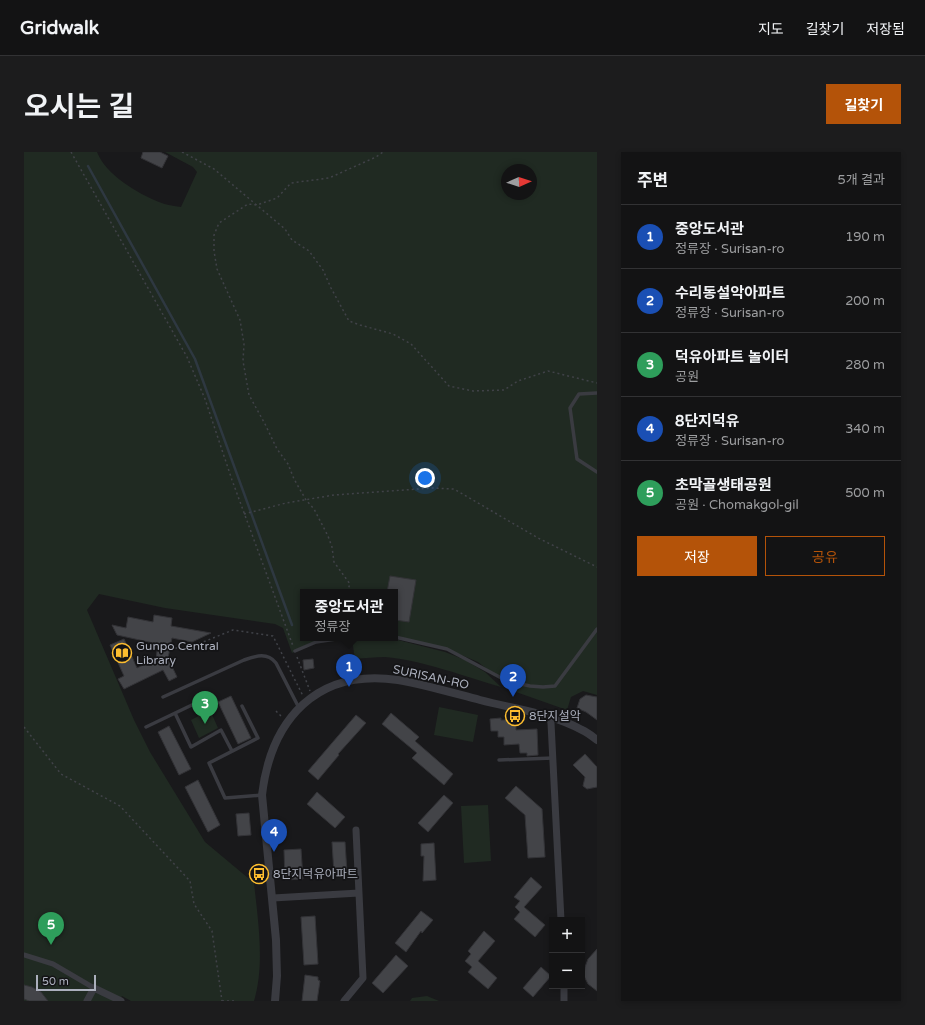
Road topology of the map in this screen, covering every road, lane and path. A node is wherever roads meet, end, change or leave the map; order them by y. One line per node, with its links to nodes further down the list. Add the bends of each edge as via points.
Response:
1 (71, 152): 9 (path, via 187,357 205,399)
2 (182, 152): 4 (path, via 214,169)
3 (383, 152): 4 (path, via 329,178 291,184 277,198)
4 (257, 205): 5 (path, via 285,229 292,240 309,251 323,270 349,321 393,334 412,344 449,386 473,391 504,390 548,371); 8 (path, via 248,204 219,223 214,235 214,251 217,269 240,320 249,395)
5 (597, 383)
6 (597, 394): 7 (lane, via 579,394 570,408 577,459)
7 (597, 472)
8 (306, 500): 9 (path); 10 (path, via 334,495 432,488 454,489 538,538); 11 (path, via 328,536 334,562 350,584)
9 (244, 514): 16 (path)
10 (597, 567)
11 (348, 589)
12 (597, 629): 13 (lane, via 555,686 542,687 507,681 447,649)
13 (398, 638)
14 (323, 641): 16 (lane)
15 (170, 648): 18 (path, via 188,648 233,630 273,636)
16 (295, 651): 18 (path)
17 (163, 697): 21 (lane, via 244,660 264,655 271,657 276,663)
18 (309, 699): 21 (street, SURISAN-RO); 23 (street, SURISAN-RO, via 331,686 354,680 396,680)
19 (194, 704): 22 (lane)
20 (242, 706): 27 (lane, via 258,738)
21 (299, 708): 30 (street, SURISAN-RO, via 287,722 273,749)
22 (175, 713): 25 (lane); 27 (lane, via 191,747 221,730)
23 (549, 716): 26 (street, SURISAN-RO, via 582,730); 28 (street)
24 (24, 726): 40 (path, via 60,774 120,806 190,881 194,904 212,931)
25 (146, 727)
26 (597, 740)
27 (232, 752): 30 (lane, via 209,763 225,798)
28 (553, 758): 29 (lane); 34 (street)
29 (499, 760)
30 (262, 795): 33 (street, SURISAN-RO)
31 (356, 830): 32 (street)
32 (359, 893): 33 (street); 43 (street, via 363,978)
33 (273, 898): 42 (street, SURISAN-RO, via 277,976)
34 (561, 917)
35 (24, 955): 36 (street, via 52,964)
36 (94, 988): 38 (street); 39 (street)
37 (564, 989): 44 (street)
38 (87, 1001)
39 (121, 1001)
40 (222, 1001): 41 (path)
41 (236, 1001)
42 (275, 1001)
43 (344, 1001)
44 (564, 1001)

